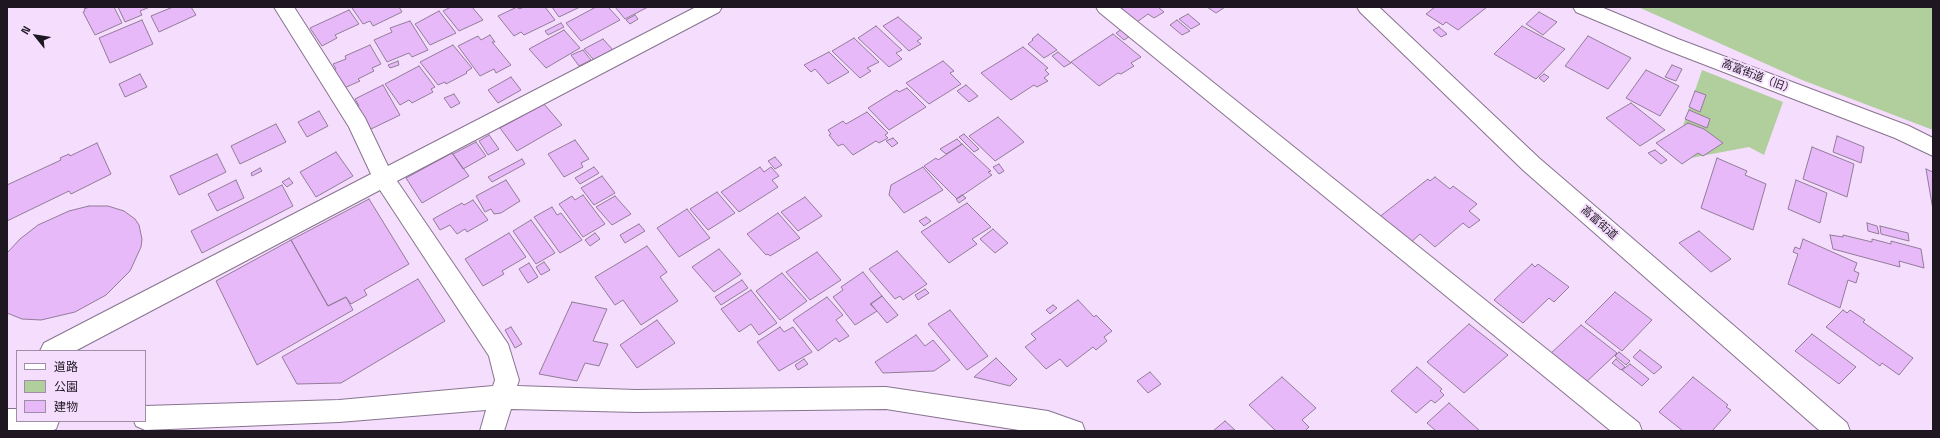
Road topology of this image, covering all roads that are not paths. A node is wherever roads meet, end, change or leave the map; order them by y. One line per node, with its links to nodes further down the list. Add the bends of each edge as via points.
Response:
1 (284, 7): 7 (street, via 358,124)
2 (712, 7): 7 (street)
3 (1106, 7): 12 (street)
4 (1366, 7): 13 (street, 高富街道, via 1531,164)
5 (1583, 7): 6 (street, 高富街道（旧）, via 1678,47 1902,132)
6 (1933, 148)
7 (384, 179): 8 (street); 9 (street, via 500,352 507,380)
8 (54, 350)
9 (496, 413): 10 (street, via 339,411); 11 (street, via 636,402 886,398 1048,423)
10 (146, 418)
11 (1073, 431)
12 (1630, 431)
13 (1838, 431)

